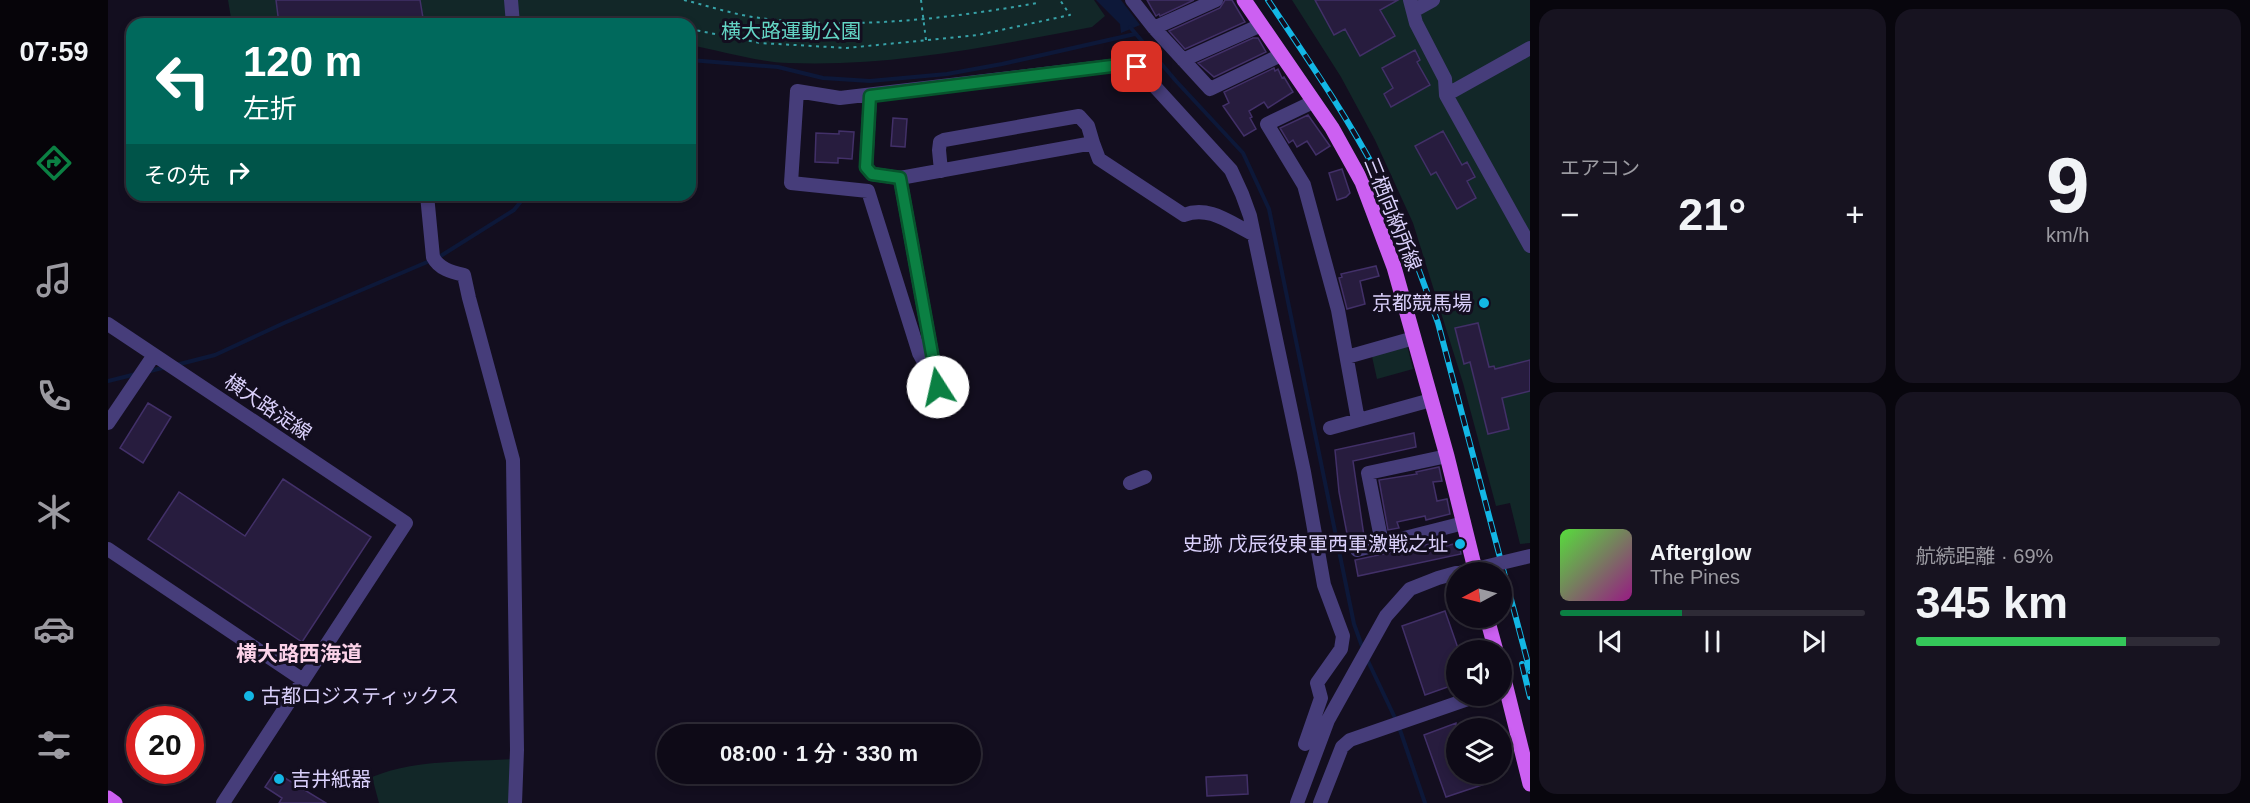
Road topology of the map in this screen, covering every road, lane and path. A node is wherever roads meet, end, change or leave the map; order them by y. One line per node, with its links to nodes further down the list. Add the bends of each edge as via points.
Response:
1 (511, 0): 11 (street)
2 (684, 0): 12 (path, via 759,18 845,23)
3 (921, 0): 12 (path)
4 (1036, 0): 12 (path, via 1038,3 972,15)
5 (1060, 0): 16 (path, via 1070,15 978,35)
6 (1132, 0): 14 (street)
7 (1216, 0): 14 (street)
8 (1245, 0): 13 (main road, 三栖向納所線)
9 (1433, 0): 10 (street)
10 (1411, 6): 20 (street, via 1445,79)
11 (512, 18)
12 (923, 18): 16 (path)
13 (1261, 24): 18 (main road, 三栖向納所線); 19 (street)
14 (1154, 28): 19 (street)
15 (696, 30): 16 (path, via 759,43 847,48)
16 (926, 40)
17 (1530, 48): 20 (street)
18 (1281, 55): 19 (street, via 1210,89); 22 (main road, 三栖向納所線)
19 (1183, 60)
20 (1446, 95): 28 (street)
21 (870, 96): 25 (street, via 866,167 872,174); 25 (street, via 840,98 797,92 791,183 868,191 919,353 938,387); 27 (street, via 1128,64 1137,67 1231,170)
22 (1313, 102): 30 (main road, 三栖向納所線, via 1362,182 1394,267); 32 (street, via 1267,124 1304,185)
23 (1093, 143): 24 (street); 24 (street, via 1088,126 1079,116 944,140 939,150); 27 (street, via 1099,159 1184,215 1206,211)
24 (942, 171): 25 (street)
25 (900, 178)
26 (429, 201): 56 (street, via 434,260 443,268 464,275 513,460)
27 (1253, 234): 51 (street, via 1324,585 1342,636 1341,649 1317,683 1321,698)
28 (1530, 246)
29 (108, 324): 31 (street, 横大路淀線)
30 (1414, 338): 32 (street); 33 (main road, 三栖向納所線)
31 (154, 354): 35 (street); 48 (street, 横大路淀線, via 406,523)
32 (1347, 357): 34 (street)
33 (1431, 400): 34 (street); 37 (main road, 三栖向納所線)
34 (1358, 420): 36 (street)
35 (108, 423)
36 (1330, 428)
37 (1447, 456): 40 (main road, 三栖向納所線); 41 (street, via 1368,474)
38 (1145, 477): 39 (street)
39 (1130, 483)
40 (1464, 523): 41 (street); 45 (main road, 三栖向納所線)
41 (1382, 543): 43 (street)
42 (108, 549): 48 (street)
43 (1358, 549)
44 (1530, 556): 46 (street, bridge)
45 (1473, 562)
46 (1504, 562)
47 (1446, 576): 57 (street, via 1410,589 1386,616 1328,720)
48 (303, 680): 55 (street)
49 (1448, 706): 58 (street, via 1350,740 1342,747)
50 (1509, 706): 52 (main road)
51 (1305, 744)
52 (1530, 784)
53 (108, 798): 54 (main road)
54 (115, 803)
55 (223, 803)
56 (515, 803)
57 (1297, 803)
58 (1320, 803)

